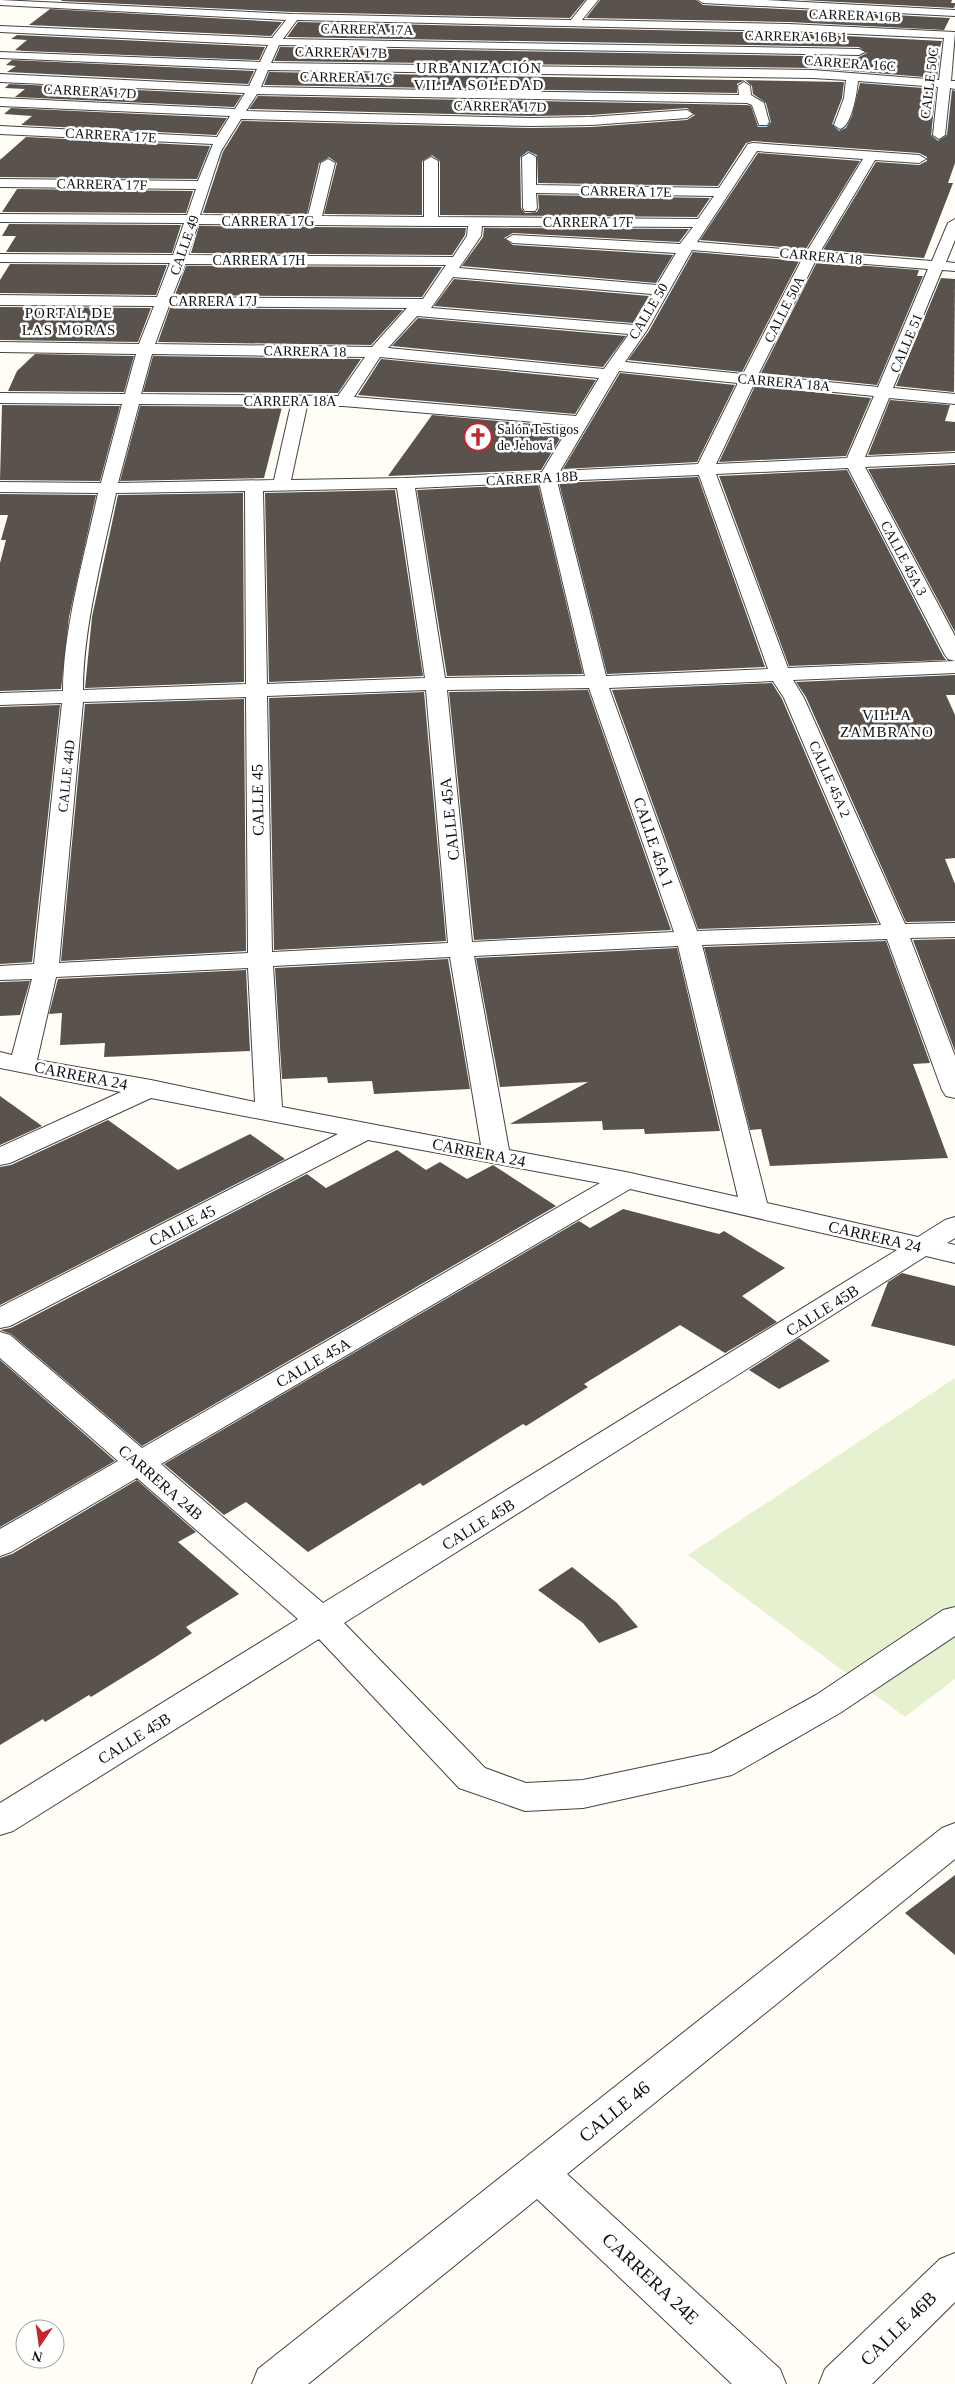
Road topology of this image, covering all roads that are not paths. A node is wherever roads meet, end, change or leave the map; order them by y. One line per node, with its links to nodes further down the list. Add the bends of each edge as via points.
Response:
1 (150, 0): 8 (street)
2 (593, 0): 12 (street)
3 (702, 0): 4 (street)
4 (719, 1): 6 (street); 14 (street)
5 (0, 2): 8 (street)
6 (859, 4): 10 (street); 16 (street)
7 (318, 6): 11 (street, CALLE 49)
8 (136, 10): 11 (street)
9 (523, 11): 12 (street, CARRERA 16B)
10 (955, 13)
11 (299, 17): 13 (street); 18 (street, CALLE 49)
12 (578, 19): 13 (street); 14 (street, CARRERA 16B)
13 (517, 22): 19 (street)
14 (722, 26): 16 (street, CARRERA 16B); 20 (street)
15 (0, 29): 18 (street, CARRERA 17A)
16 (859, 29): 17 (street, CARRERA 16B); 23 (street)
17 (952, 35): 26 (street, CALLE 50C)
18 (274, 42): 19 (street, CARRERA 17A); 22 (street, CALLE 49)
19 (518, 46): 20 (street, CARRERA 17A); 28 (street)
20 (733, 49): 23 (street, CARRERA 16B 1); 24 (street)
21 (0, 55): 22 (street, CARRERA 17B)
22 (264, 66): 27 (street, CALLE 49); 28 (street, CARRERA 17B)
23 (857, 68): 24 (street, CARRERA 16C, via 813,74); 26 (street, CARRERA 16C); 34 (street)
24 (742, 73): 28 (street, CARRERA 17B); 29 (street, via 745,97)
25 (0, 78): 27 (street, CARRERA 17C)
26 (950, 85): 36 (street, CALLE 50C)
27 (253, 90): 28 (street, CARRERA 17C); 33 (street, CALLE 49)
28 (505, 95): 29 (street, CARRERA 17C); 31 (street, CARRERA 17D, via 591,121); 33 (street, CARRERA 17D)
29 (751, 99): 32 (street, via 758,103 762,116)
30 (0, 102): 33 (street, CARRERA 17D)
31 (704, 112)
32 (732, 112)
33 (239, 114): 37 (street, CALLE 49)
34 (840, 125)
35 (0, 130): 37 (street, CARRERA 17E)
36 (939, 134)
37 (217, 150): 44 (street, CALLE 49)
38 (871, 156): 40 (street); 46 (street, CALLE 50, via 753,147); 57 (street, CALLE 50A)
39 (528, 157): 45 (street)
40 (919, 159)
41 (431, 161): 50 (street)
42 (328, 163): 49 (street)
43 (0, 182): 44 (street, CARRERA 17F)
44 (204, 185): 48 (street, CALLE 49)
45 (530, 189): 46 (street, CARRERA 17E); 51 (street)
46 (723, 192): 52 (street, CALLE 50)
47 (0, 218): 48 (street, CARRERA 17G)
48 (193, 220): 49 (street, CARRERA 17G); 59 (street, CALLE 49)
49 (314, 221): 50 (street, CARRERA 17G)
50 (431, 222): 54 (street, CARRERA 17G)
51 (530, 222): 52 (street, CARRERA 17F); 54 (street, CARRERA 17F)
52 (701, 223): 56 (street, CALLE 50)
53 (955, 223): 61 (street, CALLE 51)
54 (478, 232): 60 (street)
55 (503, 238): 56 (street, CARRERA 18)
56 (686, 247): 57 (street, CARRERA 18); 63 (street, CALLE 50)
57 (811, 255): 61 (street, CARRERA 18); 72 (street, CALLE 50A)
58 (0, 258): 59 (street, CARRERA 17H)
59 (179, 259): 60 (street, CARRERA 17H); 65 (street, CALLE 49)
60 (454, 266): 63 (street, CARRERA 17H); 66 (street)
61 (938, 266): 62 (street, CARRERA 18); 73 (street, CALLE 51)
62 (955, 267)
63 (662, 290): 67 (street, CALLE 50)
64 (0, 300): 65 (street, CARRERA 17J)
65 (164, 300): 66 (street, CARRERA 17J); 69 (street, CALLE 49)
66 (420, 307): 67 (street, CARRERA 17J); 70 (street)
67 (639, 330): 71 (street, CALLE 50)
68 (0, 347): 69 (street, CARRERA 18)
69 (146, 349): 70 (street, CARRERA 18); 75 (street, CALLE 49)
70 (376, 352): 71 (street, CARRERA 18); 78 (street)
71 (612, 370): 72 (street, CARRERA 18A); 79 (street, CALLE 50)
72 (748, 379): 73 (street, CARRERA 18A); 82 (street, CALLE 50A)
73 (885, 392): 76 (street, CARRERA 18A); 81 (street, CALLE 51)
74 (0, 398): 75 (street, CARRERA 18A)
75 (132, 399): 77 (street, CARRERA 18A); 88 (street, CALLE 49)
76 (955, 399)
77 (300, 401): 78 (street, CARRERA 18A); 86 (street)
78 (343, 401): 79 (street, CARRERA 18A)
79 (580, 421): 83 (street, CALLE 50)
80 (955, 458): 81 (street, CARRERA 18B)
81 (854, 462): 82 (street, CARRERA 18B); 89 (street, CALLE 45A 3)
82 (705, 468): 83 (street, CARRERA 18B); 91 (street, CALLE 45A 2)
83 (547, 478): 84 (street, CARRERA 18B); 92 (street, CALLE 45A 1)
84 (405, 483): 86 (street, CARRERA 18B); 93 (street, CALLE 45A)
85 (254, 486): 86 (street, CARRERA 18B); 88 (street, CARRERA 18B); 94 (street, CALLE 45)
86 (281, 486)
87 (0, 487): 88 (street, CARRERA 18B)
88 (108, 488): 95 (street, CALLE 44D, via 86,591)
89 (955, 655)
90 (955, 667): 91 (street)
91 (780, 675): 92 (street); 98 (street, CALLE 45A 2, via 794,698)
92 (597, 682): 93 (street); 99 (street, CALLE 45A 1)
93 (436, 684): 94 (street); 100 (street, CALLE 45A)
94 (255, 690): 95 (street); 101 (street, CALLE 45)
95 (73, 696): 96 (street); 102 (street, CALLE 44D)
96 (0, 698)
97 (955, 930): 98 (street)
98 (896, 932): 99 (street); 106 (street, CALLE 45A 2)
99 (688, 938): 100 (street); 112 (street, CALLE 45A 1)
100 (462, 950): 101 (street); 109 (street, CALLE 45A)
101 (260, 960): 102 (street); 107 (street, CALLE 45)
102 (46, 970): 103 (street); 104 (street, CALLE 44D)
103 (0, 973)
104 (11, 1062): 105 (street, CARRERA 24)
105 (151, 1088): 107 (street, CARRERA 24); 110 (street)
106 (955, 1090)
107 (269, 1113): 108 (street, CARRERA 24)
108 (364, 1131): 109 (street, CARRERA 24); 116 (street, CALLE 45)
109 (496, 1155): 111 (street, CARRERA 24)
110 (0, 1157)
111 (626, 1180): 112 (street, CARRERA 24); 118 (street, CALLE 45A)
112 (755, 1209): 114 (street, CARRERA 24)
113 (955, 1226): 114 (street, CALLE 45B)
114 (924, 1247): 115 (street, CARRERA 24); 121 (street, CALLE 45B)
115 (955, 1254)
116 (0, 1319)
117 (0, 1342): 118 (street, CARRERA 24B)
118 (139, 1464): 119 (street, CALLE 45A); 121 (street, CARRERA 24B)
119 (0, 1544)
120 (955, 1619): 121 (street, CARRERA 24B, via 828,1704 719,1765 583,1794 525,1797 472,1778)
121 (322, 1621): 122 (street, CALLE 45B)
122 (0, 1821)
123 (955, 1838): 124 (street, CALLE 46)
124 (538, 2173): 126 (street, CALLE 46); 127 (street, CARRERA 24E)
125 (955, 2273): 128 (street, CALLE 46B)
126 (274, 2384)
127 (764, 2384)
128 (841, 2384)

